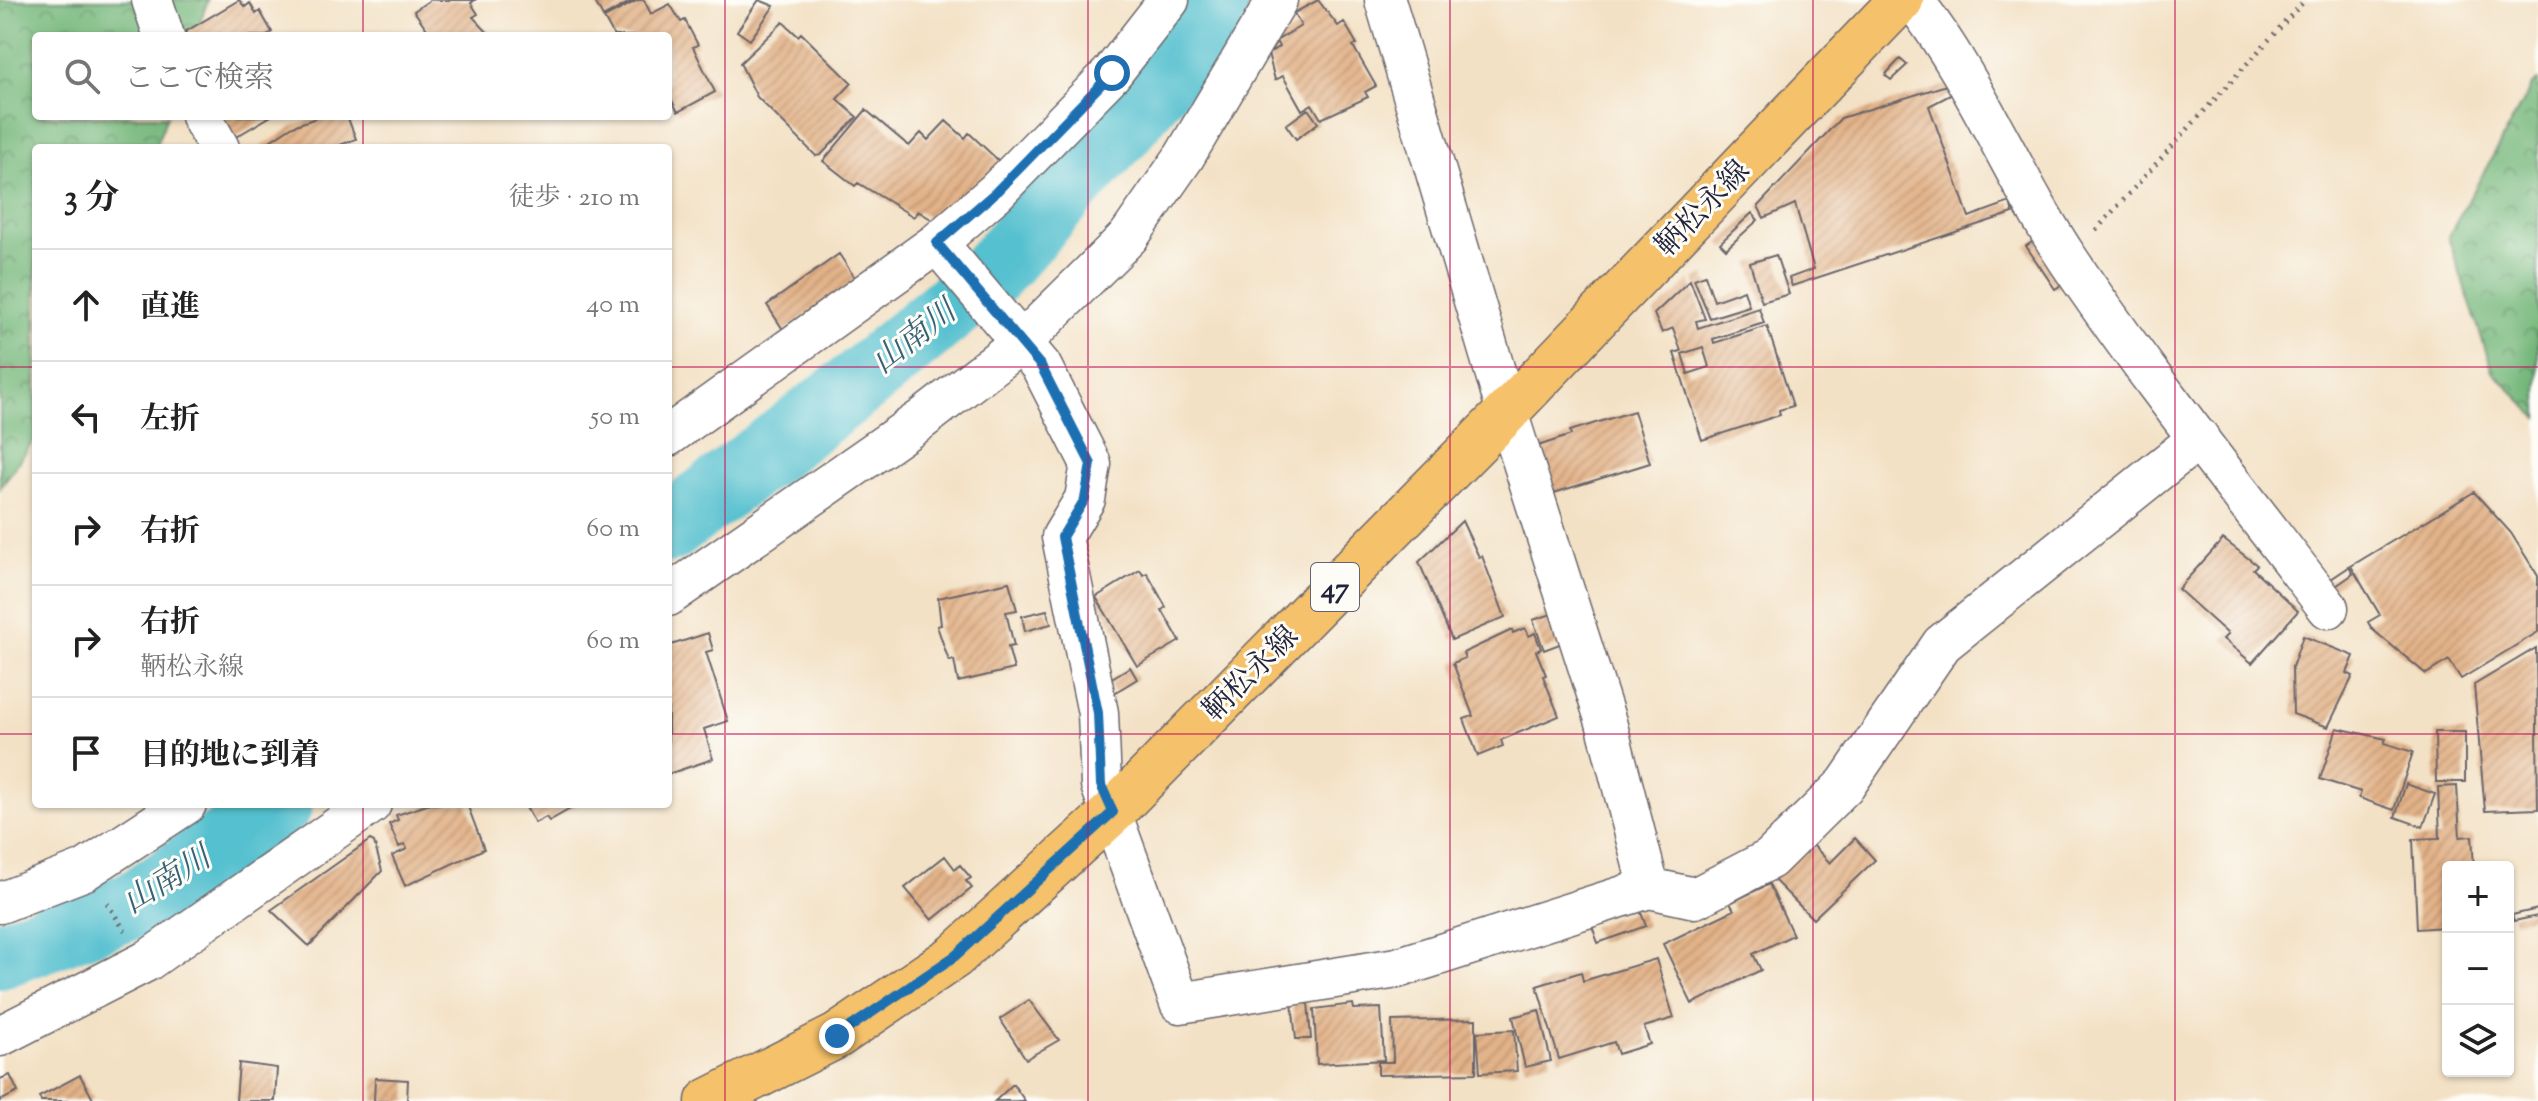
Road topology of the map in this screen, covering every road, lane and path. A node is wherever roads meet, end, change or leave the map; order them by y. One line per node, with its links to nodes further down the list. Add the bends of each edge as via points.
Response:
1 (152, 0): 8 (street)
2 (1169, 0): 11 (street, via 1112,73)
3 (1277, 0): 13 (street, via 1184,157 1129,236)
4 (1385, 0): 14 (street)
5 (1901, 0): 14 (main road, 鞆松永線 / 47)
6 (1913, 0): 12 (street, via 1948,45)
7 (2305, 0): 12 (path)
8 (163, 32)
9 (203, 120): 10 (street)
10 (217, 144)
11 (942, 250): 13 (street); 15 (street)
12 (2068, 260): 16 (street)
13 (1013, 331): 17 (street, via 921,420); 21 (street, via 1041,366 1091,464 1085,499 1062,537 1098,713 1101,785)
14 (1507, 412): 21 (main road, 鞆松永線 / 47); 22 (street, via 1606,722)
15 (672, 433)
16 (2199, 438): 18 (street); 22 (street, via 1942,644 1846,784 1770,859 1695,898)
17 (672, 593)
18 (2328, 608)
19 (180, 808): 24 (street, via 85,870)
20 (365, 808): 26 (street, via 147,961)
21 (1113, 812): 22 (street, via 1180,1003 1397,968); 27 (main road, 鞆松永線 / 47, via 955,956 837,1036)
22 (1649, 888)
23 (104, 899): 25 (path)
24 (0, 903)
25 (131, 942)
26 (0, 1036)
27 (727, 1097)

